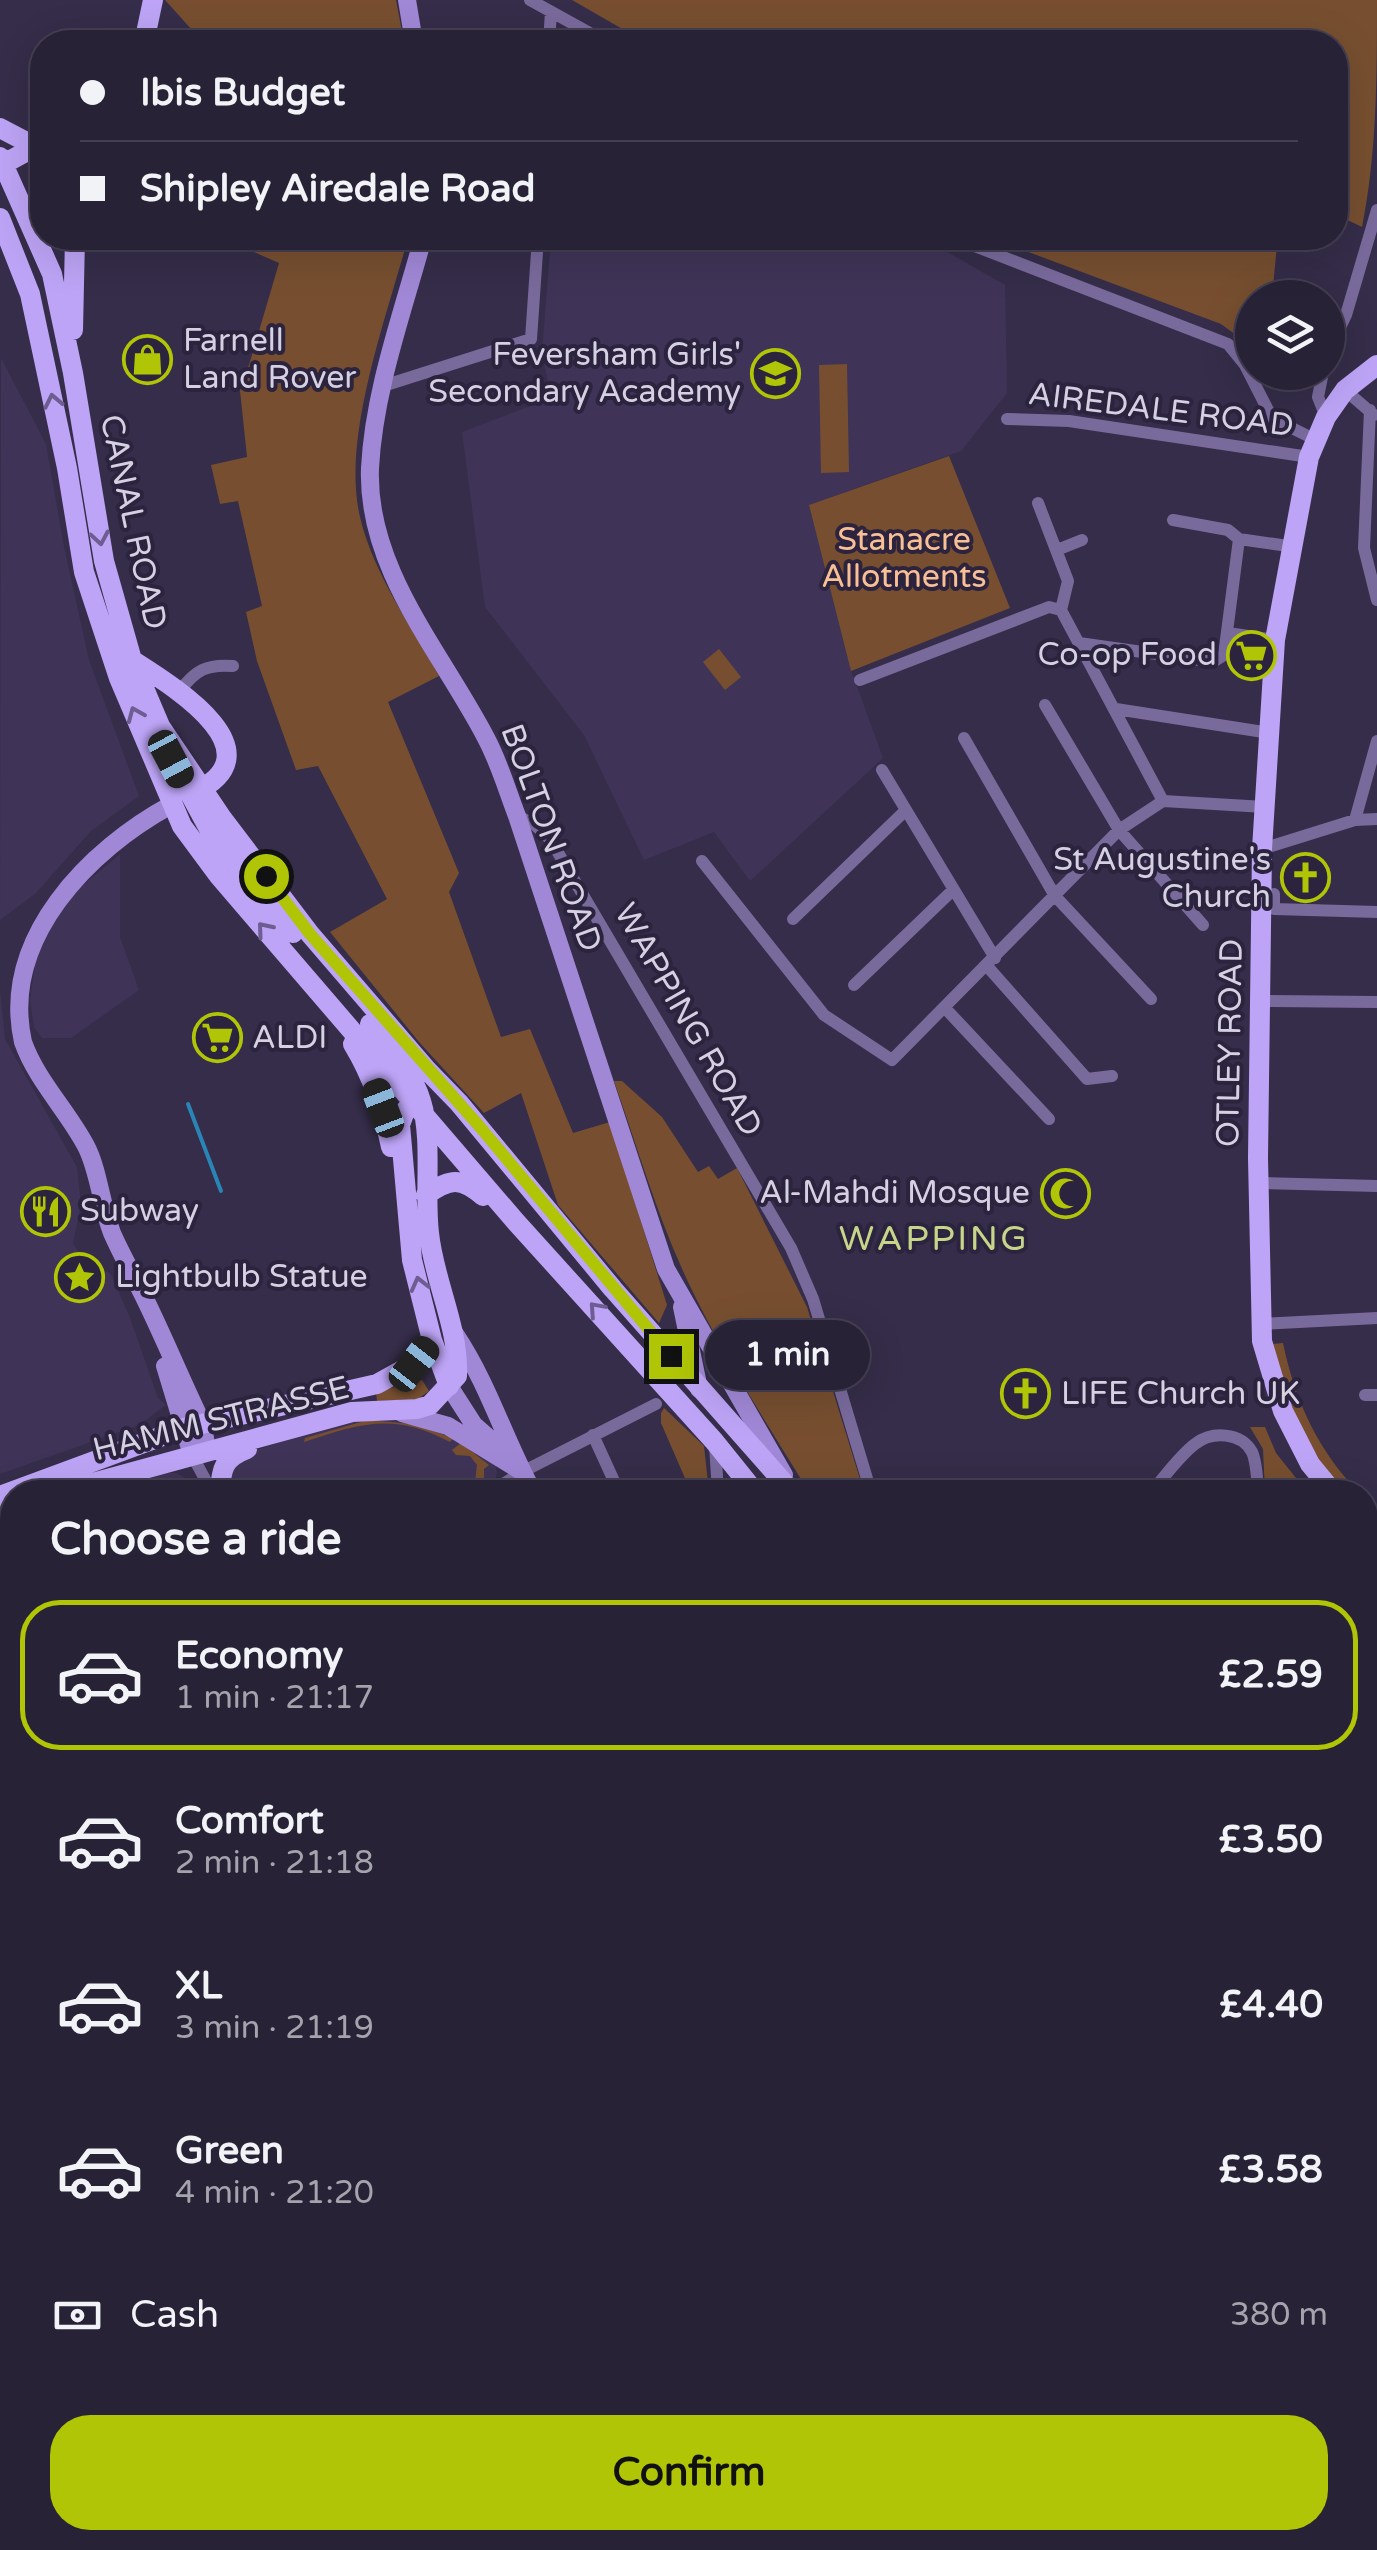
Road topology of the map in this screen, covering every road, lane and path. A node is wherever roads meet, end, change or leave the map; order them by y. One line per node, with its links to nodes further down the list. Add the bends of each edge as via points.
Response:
1 (153, 0): 5 (main road)
2 (407, 0): 6 (street)
3 (530, 0): 4 (street)
4 (551, 12): 7 (street); 8 (street)
5 (147, 30)
6 (412, 30)
7 (550, 30)
8 (584, 30)
9 (0, 128): 10 (main road)
10 (30, 141)
11 (30, 150): 12 (main road)
12 (1, 162): 15 (main road, CANAL ROAD)
13 (1377, 210): 24 (street)
14 (0, 218): 23 (main road, CANAL ROAD)
15 (30, 225)
16 (41, 250): 22 (main road, CANAL ROAD)
17 (58, 250): 22 (main road)
18 (72, 250): 26 (main road)
19 (420, 250): 27 (street, BOLTON ROAD)
20 (537, 250): 27 (street, via 532,339)
21 (985, 250): 33 (street, via 1228,344 1272,418)
22 (44, 256): 23 (main road); 26 (main road, CANAL ROAD)
23 (19, 263): 55 (main road, CANAL ROAD, one-way to 23, via 119,678 84,572)
24 (1345, 317)
25 (1377, 365): 29 (main road, OTLEY ROAD)
26 (73, 372): 45 (main road, CANAL ROAD, one-way to 45, via 104,560)
27 (384, 386): 59 (street, BOLTON ROAD, via 370,470 382,548 488,742)
28 (1319, 390): 31 (street)
29 (1346, 390): 30 (street); 31 (main road, OTLEY ROAD)
30 (1373, 414): 40 (street, via 1364,548)
31 (1326, 417): 33 (main road, OTLEY ROAD)
32 (1007, 419): 33 (street, AIREDALE ROAD)
33 (1312, 448): 38 (main road, OTLEY ROAD)
34 (1038, 503): 39 (street)
35 (1173, 520): 36 (street, via 1228,530)
36 (1239, 539): 38 (street); 42 (street)
37 (1082, 540): 39 (street)
38 (1294, 547): 43 (main road, OTLEY ROAD)
39 (1057, 550): 41 (street, via 1068,582)
40 (1377, 600)
41 (1061, 610): 44 (street); 47 (street, via 1049,607)
42 (1228, 633): 43 (street); 44 (street, via 1224,655 1213,662)
43 (1275, 640): 51 (main road, OTLEY ROAD)
44 (1079, 643): 50 (street)
45 (132, 660): 48 (main road); 55 (main road, CANAL ROAD)
46 (233, 666): 48 (street, via 206,667)
47 (860, 680)
48 (180, 691): 55 (main road, via 207,714 226,754 222,771)
49 (1045, 705): 62 (street)
50 (1116, 709): 51 (street); 56 (street)
51 (1270, 733): 57 (main road, OTLEY ROAD)
52 (964, 738): 67 (street)
53 (1377, 742): 61 (street)
54 (882, 770): 58 (street)
55 (188, 796): 72 (street, via 107,846 73,878); 76 (main road, CANAL ROAD, one-way to 55, via 182,826); 80 (main road, CANAL ROAD); 81 (main road, via 215,840 398,1058)
56 (1163, 801): 57 (street); 62 (street)
57 (1265, 807): 63 (main road, OTLEY ROAD)
58 (906, 810): 65 (street); 69 (street)
59 (516, 816): 88 (street, BOLTON ROAD); 116 (street, WAPPING ROAD, via 550,838 791,1248 813,1298)
60 (1377, 819): 61 (street)
61 (1355, 820): 63 (street)
62 (1119, 830): 67 (street); 70 (street)
63 (1262, 848): 75 (main road, OTLEY ROAD)
64 (702, 862): 78 (street, via 824,1014 892,1060)
65 (954, 890): 71 (street); 73 (street)
66 (1274, 894): 68 (street, via 1274,910)
67 (1056, 896): 71 (street); 74 (street)
68 (1377, 912)
69 (792, 919)
70 (1203, 925)
71 (991, 962): 78 (street); 79 (street, via 1087,1079)
72 (8, 975): 101 (street, via 22,1040 86,1147 106,1218 147,1303)
73 (854, 984)
74 (1150, 999)
75 (1261, 1001): 77 (street); 83 (main road, OTLEY ROAD)
76 (329, 1002): 81 (main road, CANAL ROAD); 87 (main road, CANAL ROAD, via 383,1108)
77 (1377, 1002)
78 (946, 1008): 82 (street)
79 (1112, 1076)
80 (459, 1102): 81 (main road); 95 (main road, CANAL ROAD)
81 (419, 1104): 85 (main road); 86 (main road); 87 (main road, CANAL ROAD, via 405,1111 400,1125)
82 (1049, 1118)
83 (1259, 1184): 84 (street); 90 (main road, OTLEY ROAD)
84 (1377, 1186)
85 (426, 1195): 86 (main road, via 466,1182); 91 (main road, via 439,1286)
86 (516, 1222): 102 (main road, one-way to 86)
87 (410, 1226): 92 (main road, CANAL ROAD, one-way to 87)
88 (678, 1292): 95 (street, BOLTON ROAD); 115 (street, BOLTON ROAD)
89 (1377, 1318): 90 (street)
90 (1262, 1324): 119 (main road, OTLEY ROAD, via 1283,1411)
91 (455, 1334): 93 (main road); 97 (street)
92 (432, 1340): 93 (main road, CANAL ROAD); 94 (main road, HAMM STRASSE, via 414,1364)
93 (450, 1378): 94 (main road); 97 (street); 98 (main road, HAMM STRASSE, via 430,1405); 103 (street, via 474,1424)
94 (377, 1384): 101 (main road, HAMM STRASSE)
95 (700, 1390): 102 (main road); 114 (main road, CANAL ROAD)
96 (656, 1404): 100 (street)
97 (495, 1405): 103 (street)
98 (399, 1412): 99 (main road, HAMM STRASSE, via 352,1412); 103 (street, via 448,1426)
99 (295, 1429): 101 (main road, HAMM STRASSE); 108 (main road, via 227,1459)
100 (593, 1436): 103 (street); 111 (street)
101 (198, 1439): 104 (main road, HAMM STRASSE); 107 (street)
102 (714, 1441): 112 (street); 113 (main road)
103 (519, 1467): 109 (street); 110 (street)
104 (87, 1475): 105 (main road, HAMM STRASSE); 106 (main road, HAMM STRASSE)
105 (66, 1480)
106 (79, 1480)
107 (212, 1480)
108 (219, 1480)
109 (504, 1480)
110 (526, 1480)
111 (613, 1480)
112 (717, 1480)
113 (745, 1480)
114 (782, 1480)
115 (786, 1480)
116 (868, 1480)
117 (1162, 1480): 118 (street, via 1193,1445 1222,1435 1236,1437 1254,1455)
118 (1257, 1480)
119 (1323, 1480)

